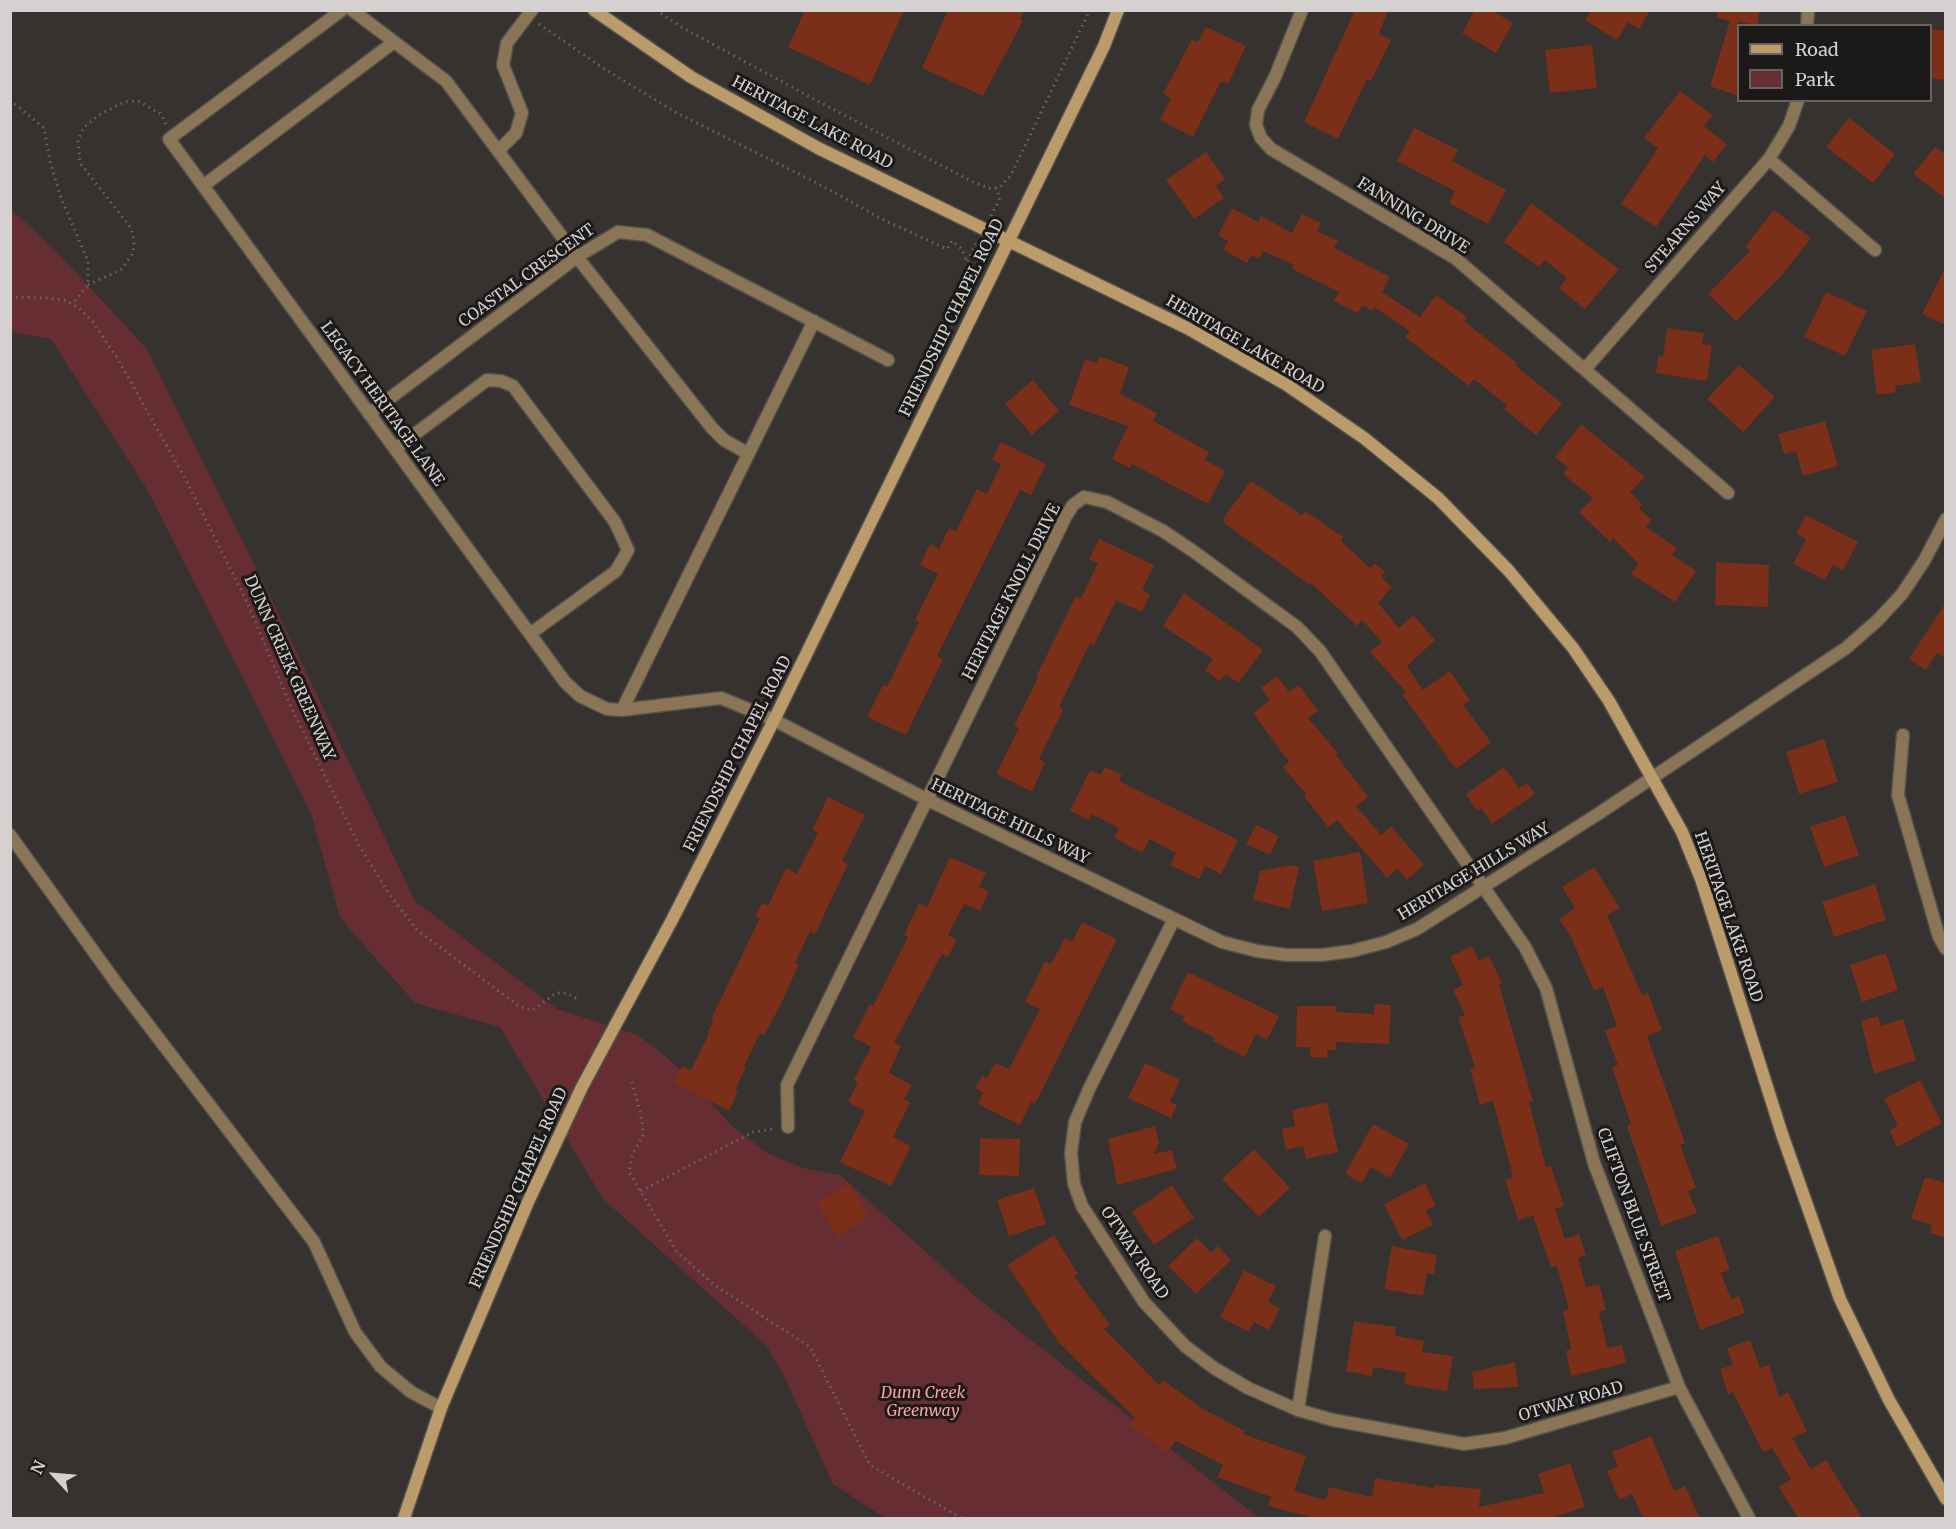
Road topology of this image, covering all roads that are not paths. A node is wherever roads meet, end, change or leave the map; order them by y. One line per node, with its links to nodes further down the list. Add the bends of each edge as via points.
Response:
1 (342, 10): 11 (street, LEGACY HERITAGE LANE, via 169,139)
2 (352, 10): 7 (street)
3 (532, 10): 9 (street, via 507,43 503,66 522,113 516,133)
4 (594, 10): 12 (main road, HERITAGE LAKE ROAD, via 692,77 808,142)
5 (1118, 10): 12 (main road, FRIENDSHIP CHAPEL ROAD)
6 (1302, 10): 17 (street, FANNING DRIVE, via 1258,110 1256,125 1261,138 1271,149 1455,258)
7 (394, 42): 9 (street, via 446,81); 11 (street)
8 (1797, 102): 10 (street, STEARNS WAY, via 1789,126)
9 (498, 150): 14 (street)
10 (1769, 159): 13 (street); 17 (street, STEARNS WAY)
11 (203, 186): 18 (street, LEGACY HERITAGE LANE)
12 (1008, 241): 25 (main road, FRIENDSHIP CHAPEL ROAD); 27 (main road, HERITAGE LAKE ROAD, via 1187,328 1287,385 1364,438 1438,498 1509,571 1573,648)
13 (1875, 250)
14 (577, 257): 15 (street, COASTAL CRESCENT, via 618,232 647,235); 18 (street, COASTAL CRESCENT); 20 (street, via 712,428)
15 (814, 321): 16 (street, COASTAL CRESCENT); 20 (street)
16 (888, 360)
17 (1585, 369): 21 (street, FANNING DRIVE)
18 (369, 414): 19 (street, LEGACY HERITAGE LANE)
19 (395, 449): 23 (street, LEGACY HERITAGE LANE); 23 (street, via 487,380 501,381 513,386 615,522 628,550 616,571)
20 (747, 453): 24 (street)
21 (1728, 493)
22 (1946, 519): 27 (street, HERITAGE HILLS WAY, via 1902,594 1846,648)
23 (530, 634): 24 (street, LEGACY HERITAGE LANE, via 580,696 606,709)
24 (622, 710): 25 (street, LEGACY HERITAGE LANE, via 721,698)
25 (774, 720): 28 (street, HERITAGE HILLS WAY); 36 (main road, FRIENDSHIP CHAPEL ROAD, via 582,1087 528,1202)
26 (1903, 735): 32 (street, via 1898,795)
27 (1652, 776): 30 (street, HERITAGE HILLS WAY); 38 (main road, HERITAGE LAKE ROAD, via 1682,832 1701,879 1782,1134 1840,1299 1888,1400)
28 (927, 800): 30 (street, HERITAGE KNOLL DRIVE, via 1066,516 1084,496 1093,497 1163,531 1297,627 1337,673); 31 (street, HERITAGE HILLS WAY); 33 (street, HERITAGE KNOLL DRIVE, via 787,1085)
29 (10, 835): 36 (street, via 117,984 314,1242 355,1332 381,1367 411,1392)
30 (1484, 887): 31 (street, HERITAGE HILLS WAY, via 1406,933 1352,951 1321,955 1257,951 1221,942); 35 (street, CLIFTON BLUE STREET, via 1525,947 1546,988 1593,1163)
31 (1173, 921): 37 (street, OTWAY ROAD, via 1076,1122 1071,1153 1074,1184 1122,1270 1163,1324 1215,1368)
32 (1946, 950)
33 (788, 1127)
34 (1325, 1236): 37 (street)
35 (1679, 1387): 37 (street, OTWAY ROAD, via 1482,1443 1440,1441); 40 (street, CLIFTON BLUE STREET)
36 (441, 1408): 39 (main road, FRIENDSHIP CHAPEL ROAD)
37 (1298, 1410)
38 (1946, 1499)
39 (404, 1518)
40 (1749, 1518)

